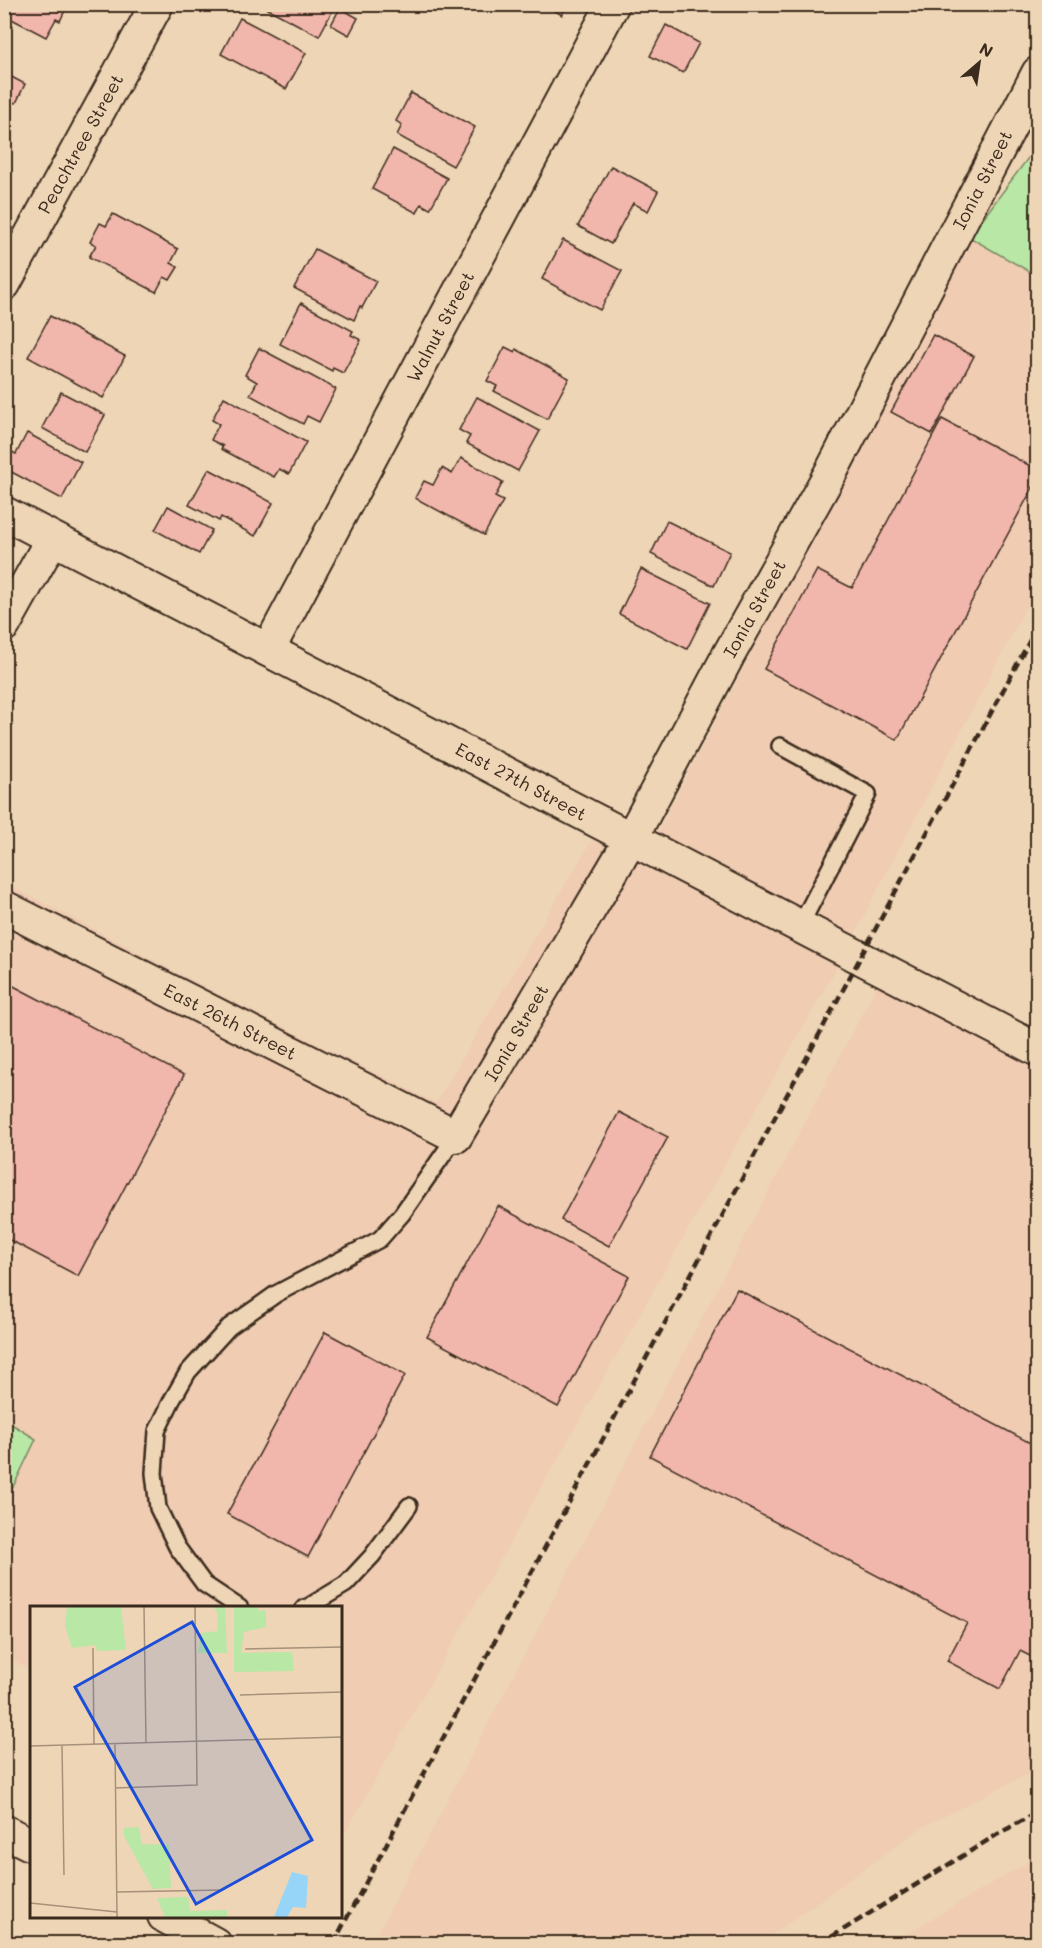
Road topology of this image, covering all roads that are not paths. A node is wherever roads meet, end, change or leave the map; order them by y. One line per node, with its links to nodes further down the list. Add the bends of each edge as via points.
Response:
1 (157, 4): 4 (street, Peachtree Street)
2 (613, 4): 8 (street, Walnut Street)
3 (1038, 73): 10 (street, Ionia Street, via 831,472)
4 (4, 284)
5 (4, 513): 6 (street, East 27th Street)
6 (52, 539): 7 (street); 8 (street, East 27th Street)
7 (4, 625)
8 (268, 650): 10 (street, East 27th Street)
9 (780, 746): 12 (lane, via 868,794)
10 (631, 839): 12 (street, East 27th Street); 14 (street, Ionia Street)
11 (4, 907): 14 (street, East 26th Street)
12 (800, 926): 13 (street, East 27th Street)
13 (1038, 1050)
14 (456, 1136): 16 (lane, via 380,1239 276,1294 229,1327 188,1372 157,1431 154,1473 158,1508 177,1547 204,1584)
15 (409, 1506): 17 (lane, via 372,1557 346,1584)
16 (237, 1606)
17 (310, 1606)
18 (4, 1831): 19 (street)
19 (30, 1844)
20 (166, 1918): 21 (street)
21 (214, 1944)

